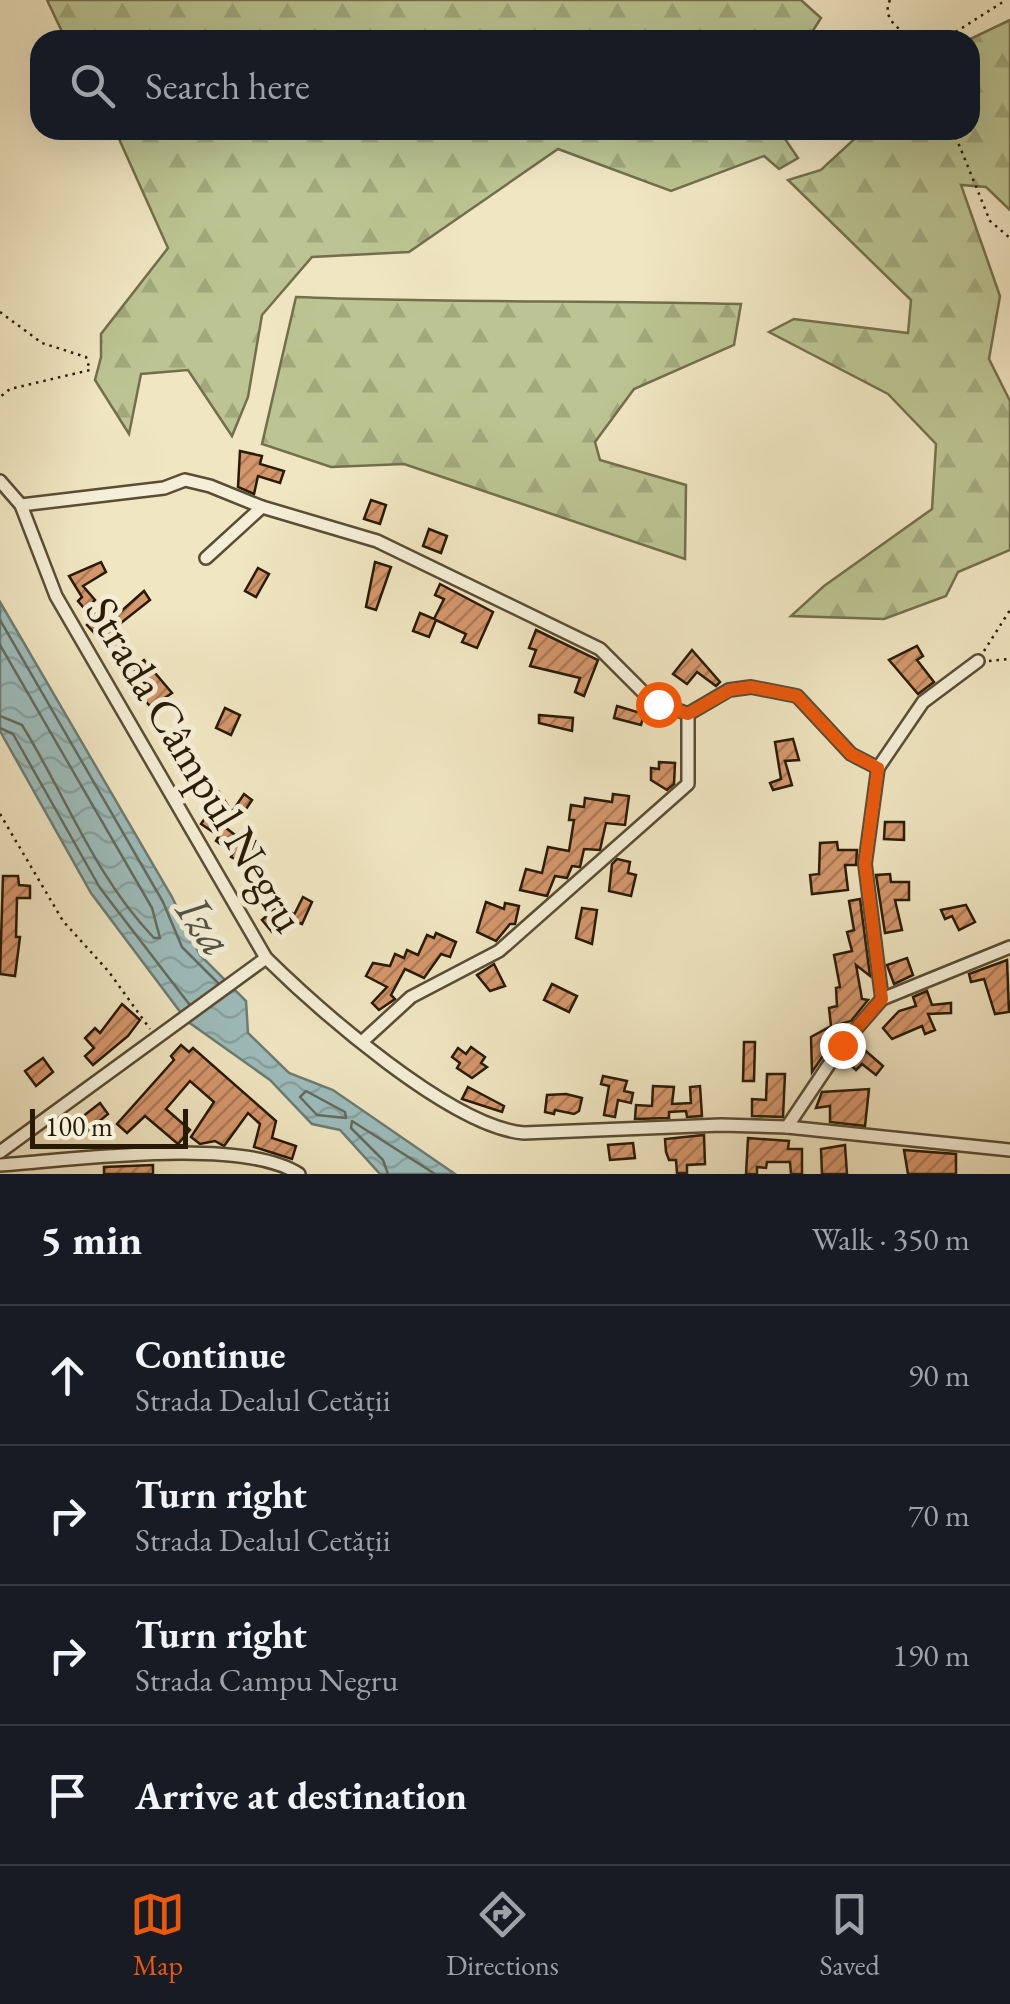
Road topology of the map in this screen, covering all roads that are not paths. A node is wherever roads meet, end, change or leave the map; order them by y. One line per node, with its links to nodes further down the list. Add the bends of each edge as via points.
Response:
1 (0, 481): 2 (street, Strada Câmpul Negru)
2 (20, 504): 3 (street, via 185,480); 9 (street, Strada Câmpul Negru, via 56,596)
3 (262, 508): 4 (street); 6 (street, via 377,541 600,649 651,700)
4 (206, 558)
5 (978, 661): 7 (street, via 923,702)
6 (688, 714): 7 (street, via 730,690 797,696 851,754); 11 (street, via 688,784 498,950 411,997)
7 (878, 768): 10 (street, via 865,864)
8 (1010, 947): 10 (street)
9 (266, 958): 11 (street, Strada Câmpul Negru); 14 (street)
10 (882, 999): 12 (street)
11 (364, 1040): 12 (street, Strada Câmpul Negru, via 460,1112 504,1130)
12 (787, 1127): 13 (street, Strada Câmpul Negru)
13 (1010, 1150)
14 (0, 1152)
15 (0, 1165): 16 (street, via 239,1156 276,1162)
16 (298, 1174)

